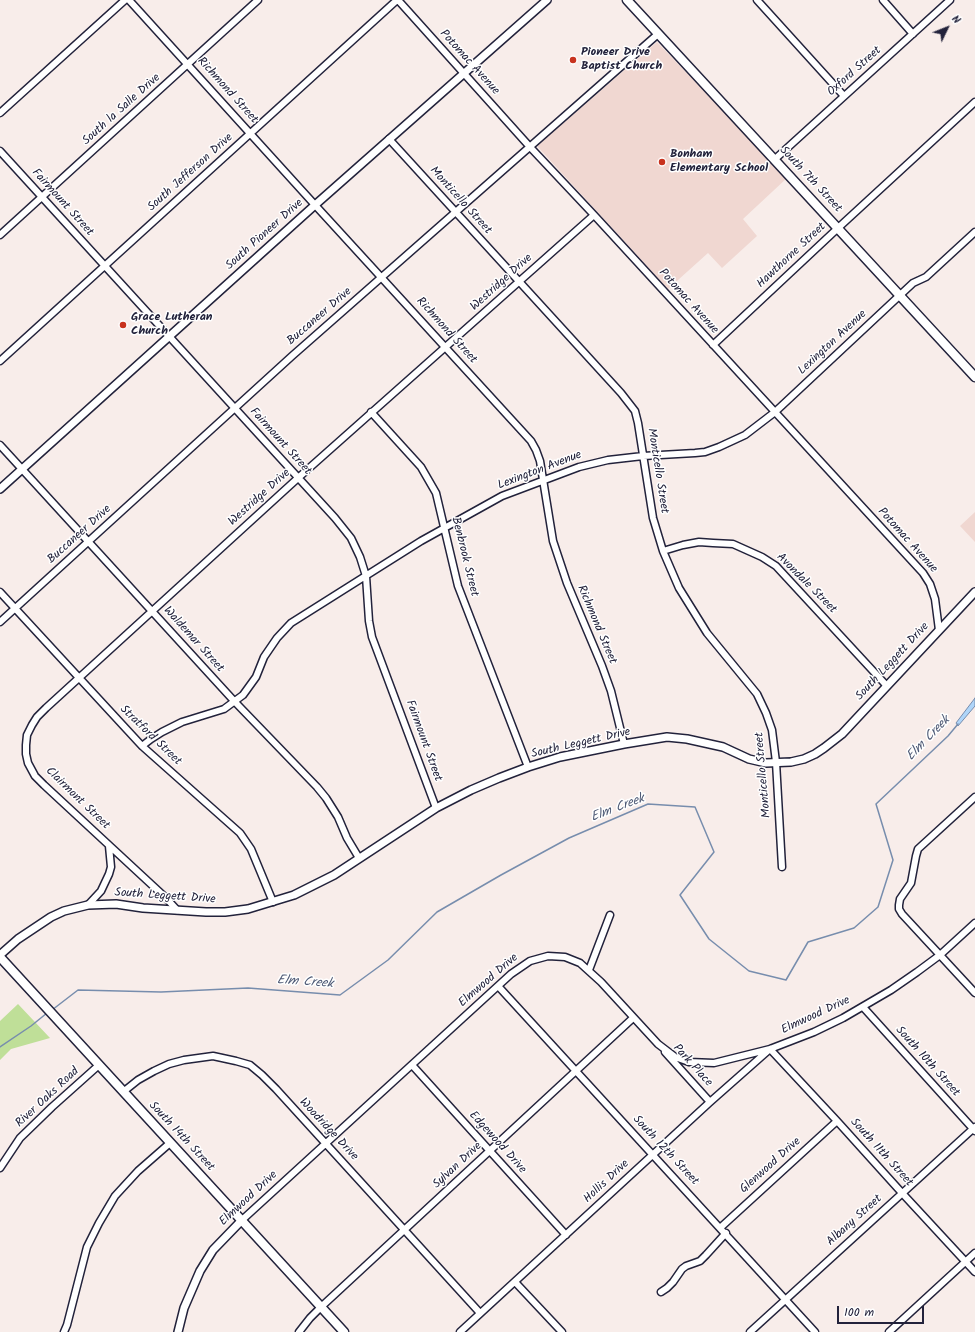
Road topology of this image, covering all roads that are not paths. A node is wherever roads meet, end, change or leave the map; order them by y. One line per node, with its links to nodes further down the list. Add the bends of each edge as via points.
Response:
1 (125, 0): 16 (street)
2 (129, 0): 12 (street, Richmond Street)
3 (258, 0): 12 (street, South la Salle Drive)
4 (397, 0): 13 (street, Potomac Avenue); 17 (street, South Jefferson Drive)
5 (547, 0): 13 (street, South Pioneer Drive)
6 (627, 0): 10 (main road, South 7th Street)
7 (756, 0): 14 (street)
8 (882, 0): 11 (street)
9 (950, 0): 11 (street, Oxford Street)
10 (658, 34): 19 (street, Buccaneer Drive); 21 (main road, South 7th Street)
11 (913, 34): 14 (street, Oxford Street)
12 (188, 64): 17 (street, Richmond Street); 22 (street, South la Salle Drive)
13 (463, 74): 18 (street, South Pioneer Drive); 19 (street, Potomac Avenue)
14 (844, 96): 21 (street, Oxford Street)
15 (975, 102): 26 (street, Hawthorne Street)
16 (0, 113)
17 (251, 133): 23 (street, Richmond Street); 29 (street, South Jefferson Drive)
18 (389, 139): 23 (street, South Pioneer Drive); 24 (street, Monticello Street)
19 (530, 147): 24 (street, Buccaneer Drive); 25 (street, Potomac Avenue)
20 (0, 151): 22 (street, Fairmount Street)
21 (774, 160): 26 (main road, South 7th Street)
22 (42, 198): 28 (street, South la Salle Drive); 29 (street, Fairmount Street)
23 (315, 205): 30 (street, Richmond Street); 33 (street, South Pioneer Drive)
24 (455, 212): 30 (street, Buccaneer Drive); 31 (street, Monticello Street)
25 (594, 215): 31 (street, Westridge Drive); 34 (street, Potomac Avenue)
26 (838, 228): 32 (main road, South 7th Street); 34 (street, Hawthorne Street)
27 (975, 232): 32 (street, Lexington Avenue, via 926,277 913,283)
28 (0, 235)
29 (104, 266): 33 (street, Fairmount Street); 36 (street, South Jefferson Drive)
30 (382, 277): 35 (street, Richmond Street); 38 (street, Buccaneer Drive)
31 (519, 282): 35 (street, Westridge Drive); 42 (street, Monticello Street, via 635,411)
32 (900, 296): 37 (main road, South 7th Street); 40 (street, Lexington Avenue)
33 (168, 336): 38 (street, Fairmount Street); 43 (street, South Pioneer Drive)
34 (713, 345): 40 (street, Potomac Avenue)
35 (445, 347): 39 (street, Westridge Drive); 45 (street, Richmond Street, via 531,441 538,456)
36 (0, 361)
37 (975, 377)
38 (234, 408): 44 (street, Fairmount Street); 48 (street, Buccaneer Drive)
39 (371, 412): 44 (street, Westridge Drive); 47 (street, Benbrook Street, via 421,466 436,493)
40 (775, 412): 42 (street, Lexington Avenue, via 745,435 719,447 695,453); 56 (street, Potomac Avenue, via 923,573 935,600)
41 (0, 445): 43 (street, Waldemar Street)
42 (643, 456): 45 (street, Lexington Avenue, via 579,466); 49 (street, Monticello Street, via 653,518)
43 (22, 469): 46 (street, South Pioneer Drive); 48 (street, Waldemar Street)
44 (298, 478): 50 (street, Fairmount Street, via 351,538); 54 (street, Westridge Drive)
45 (543, 480): 47 (street, Lexington Avenue, via 502,496); 60 (street, Richmond Street, via 553,541 567,583 611,691)
46 (0, 489)
47 (445, 527): 50 (street, Lexington Avenue); 64 (street, Benbrook Street, via 458,586)
48 (88, 542): 53 (street, Buccaneer Drive); 54 (street, Waldemar Street)
49 (663, 551): 58 (street, Avondale Street, via 699,542 733,544 762,556 776,566); 63 (street, Monticello Street, via 679,588 707,633 757,694 772,730)
50 (366, 576): 59 (street, Lexington Avenue, via 291,623 264,657 251,685); 66 (street, Fairmount Street, via 372,637)
51 (0, 592): 53 (street, Stratford Street)
52 (975, 592): 56 (street, South Leggett Drive)
53 (15, 608): 55 (street, Buccaneer Drive); 57 (street, Stratford Street)
54 (152, 611): 57 (street, Westridge Drive); 59 (street, Waldemar Street)
55 (0, 622)
56 (939, 630): 58 (street, South Leggett Drive)
57 (79, 679): 61 (street, Westridge Drive, via 37,717 27,735); 62 (street, Stratford Street)
58 (886, 685): 63 (street, South Leggett Drive, via 842,734 824,748 815,754 791,762)
59 (235, 702): 62 (street, Lexington Avenue, via 220,710 182,722); 68 (street, Waldemar Street, via 318,787 338,817)
60 (624, 744): 63 (street, South Leggett Drive, via 667,737 688,739 723,747 749,759 766,763); 64 (street, South Leggett Drive, via 560,757)
61 (26, 745): 67 (street, Clairmont Street, via 28,763 35,776)
62 (142, 746): 70 (street, Stratford Street, via 240,833 251,849)
63 (776, 762): 69 (street, Monticello Street)
64 (528, 767): 66 (street, South Leggett Drive, via 471,790)
65 (975, 797): 75 (street, via 918,849 910,883 900,899 899,910)
66 (436, 808): 68 (street, South Leggett Drive)
67 (109, 846): 71 (street, Clairmont Street, via 109,874 101,891); 72 (street, Clairmont Street)
68 (359, 858): 70 (street, South Leggett Drive, via 314,886)
69 (782, 867)
70 (273, 902): 72 (street, South Leggett Drive, via 225,912)
71 (88, 905): 72 (street, South Leggett Drive, via 116,904); 76 (street, South Leggett Drive, via 52,917 18,939)
72 (177, 910)
73 (610, 915): 77 (street)
74 (975, 923): 75 (street, Elmwood Drive)
75 (940, 955): 79 (street); 80 (street, Elmwood Drive)
76 (0, 956): 84 (main road, South 14th Street)
77 (589, 970): 78 (street, Elmwood Drive, via 565,957 543,957 521,966); 81 (street, Elmwood Drive)
78 (498, 986): 85 (street, Elmwood Drive); 86 (street, South 12th Street)
79 (975, 993)
80 (863, 1007): 83 (street, Elmwood Drive, via 814,1032); 90 (street, South 10th Street)
81 (633, 1018): 82 (street, Elmwood Drive); 86 (street, Sylvan Drive)
82 (658, 1044): 83 (street, Elmwood Drive, via 675,1057 701,1064 714,1064); 88 (street, Park Place)
83 (770, 1049): 88 (street, Hollis Drive); 89 (street, South 11th Street)
84 (99, 1065): 87 (main road, South 14th Street); 95 (street, River Oaks Road, via 20,1138)
85 (412, 1065): 92 (street, Elmwood Drive); 93 (street, Edgewood Drive)
86 (576, 1071): 93 (street, Sylvan Drive); 94 (street, South 12th Street)
87 (123, 1092): 91 (main road, South 14th Street); 92 (street, Woodridge Drive, via 138,1080 174,1063 213,1056 236,1061 250,1065 262,1075)
88 (710, 1102): 94 (street, Hollis Drive)
89 (837, 1121): 96 (street, South 11th Street); 98 (street, Glenwood Drive)
90 (974, 1129): 96 (street, Albany Street)
91 (170, 1143): 97 (main road, South 14th Street); 110 (street, via 138,1171 116,1196 99,1223 87,1247)
92 (326, 1144): 97 (street, Elmwood Drive); 99 (street, Woodridge Drive)
93 (490, 1152): 99 (street, Sylvan Drive); 101 (street, Edgewood Drive)
94 (653, 1155): 98 (street, South 12th Street); 101 (street, Hollis Drive)
95 (0, 1168)
96 (902, 1193): 103 (street, South 11th Street); 107 (street, Albany Street)
97 (242, 1220): 108 (main road, South 14th Street); 111 (street, Elmwood Drive, via 213,1250 200,1271 184,1308)
98 (720, 1228): 100 (street, South 12th Street)
99 (405, 1230): 108 (street, Sylvan Drive); 109 (street, Woodridge Drive)
100 (726, 1233): 106 (street, via 700,1261 682,1269 673,1282); 107 (street, South 12th Street)
101 (566, 1235): 105 (street, Hollis Drive)
102 (975, 1253): 103 (street)
103 (965, 1262): 104 (street, South 11th Street); 118 (street)
104 (975, 1272)
105 (515, 1282): 109 (street, Hollis Drive); 115 (street)
106 (661, 1292)
107 (785, 1300): 116 (street, Albany Street); 117 (street, South 12th Street)
108 (321, 1307): 112 (street, Sylvan Drive); 113 (main road, South 14th Street)
109 (480, 1314): 114 (street, Hollis Drive)
110 (64, 1332)
111 (178, 1332)
112 (299, 1332)
113 (344, 1332)
114 (460, 1332)
115 (562, 1332)
116 (750, 1332)
117 (815, 1332)
118 (889, 1332)

